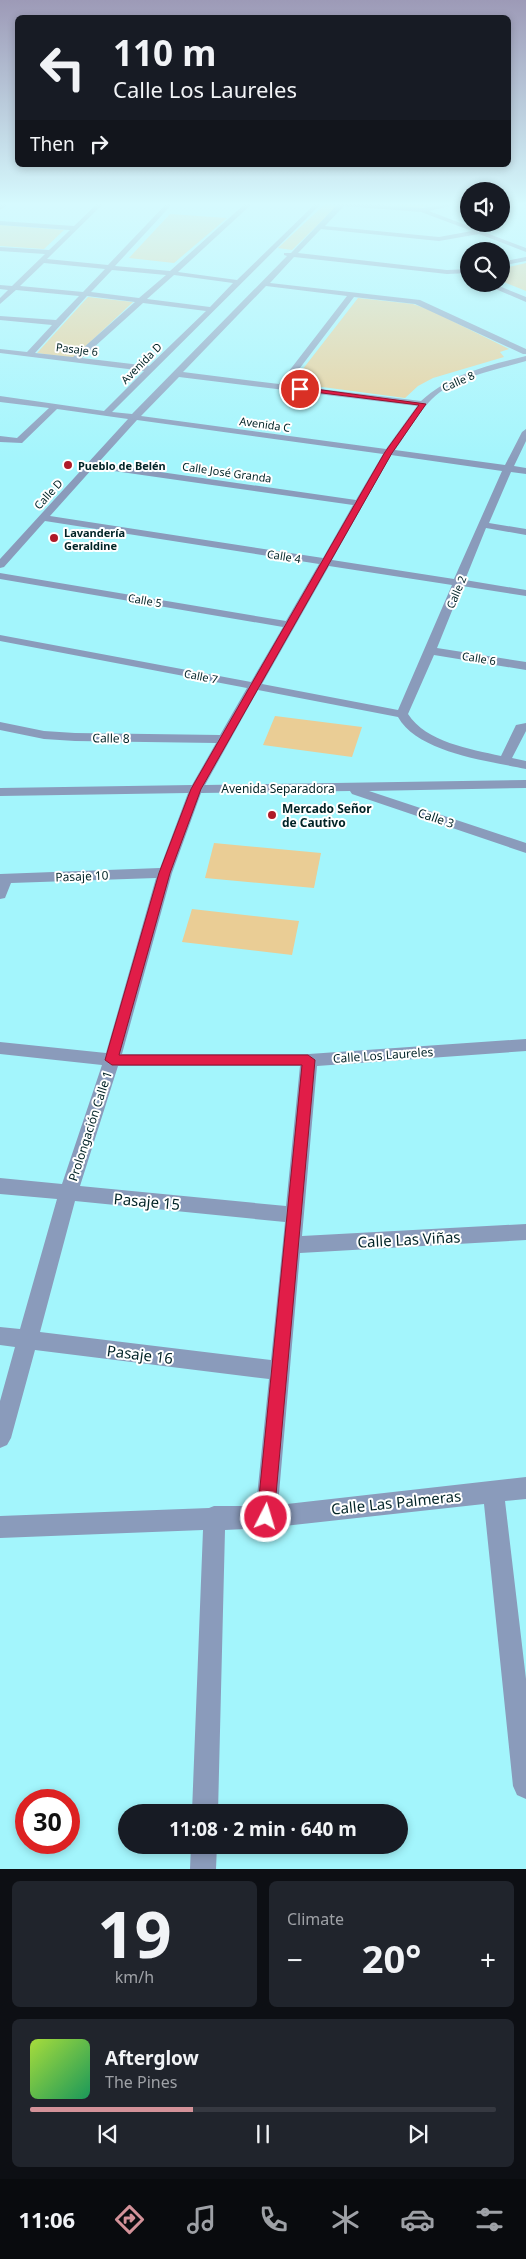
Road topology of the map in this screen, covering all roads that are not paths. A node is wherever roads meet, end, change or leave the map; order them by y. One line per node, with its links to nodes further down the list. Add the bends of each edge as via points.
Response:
1 (13, 289): 13 (street)
2 (29, 289): 9 (street)
3 (90, 289): 9 (street)
4 (153, 289): 11 (street)
5 (232, 289): 14 (street, Avenida D)
6 (259, 289): 23 (street)
7 (310, 289): 10 (street)
8 (507, 292): 12 (street)
9 (86, 294): 11 (street); 16 (street)
10 (352, 294): 18 (street, via 417,302); 24 (street)
11 (141, 300): 14 (street); 21 (street)
12 (526, 300)
13 (0, 302)
14 (211, 309): 22 (street, Avenida D)
15 (0, 318): 16 (street)
16 (59, 323): 19 (street)
17 (0, 351): 19 (street, Pasaje 6)
18 (526, 352)
19 (28, 354): 21 (street, Pasaje 6)
20 (526, 358): 26 (street, Calle 8, via 456,380 439,389)
21 (75, 360): 22 (street, Pasaje 6)
22 (151, 369): 28 (street, Avenida D)
23 (177, 374): 24 (street); 29 (street)
24 (282, 386): 26 (street)
25 (0, 399): 27 (street, Avenida C)
26 (423, 404): 32 (street, Calle 8)
27 (55, 407): 28 (street, Avenida C); 31 (street, via 19,441)
28 (105, 414): 29 (street, Avenida C)
29 (134, 418): 32 (street, Avenida C); 33 (street, Calle D)
30 (526, 432): 34 (street)
31 (0, 439)
32 (388, 452): 34 (street, Avenida C); 36 (street, Calle 8)
33 (91, 465): 36 (street, Calle José Granda); 37 (street, Calle D)
34 (507, 469): 35 (street, Avenida C); 38 (street, Calle 2)
35 (526, 471)
36 (358, 503): 40 (street, Calle 8)
37 (42, 518): 40 (street, Calle 4); 41 (street, Calle D)
38 (484, 525): 39 (street); 43 (street, Calle 2)
39 (526, 532)
40 (326, 562): 43 (street, Calle 4); 45 (street, Calle 8)
41 (0, 565)
42 (0, 576): 45 (street, Calle 5)
43 (460, 583): 44 (street, Calle 4); 47 (street, Calle 2)
44 (526, 593)
45 (289, 625): 49 (street, Prolongación Calle 1)
46 (0, 638): 49 (street, Calle 7)
47 (432, 651): 48 (street, Calle 6); 50 (street, Calle 2)
48 (526, 666)
49 (253, 686): 50 (street, Calle 7); 53 (street, Prolongación Calle 1)
50 (402, 714): 54 (street, via 410,726 426,736)
51 (0, 726): 53 (street, Calle 8, via 44,735 75,737)
52 (526, 727): 54 (street, via 520,728)
53 (222, 739): 58 (street, Prolongación Calle 1)
54 (505, 760): 55 (street)
55 (526, 765)
56 (526, 784): 57 (street, Avenida Separadora)
57 (346, 788): 58 (street, Avenida Separadora); 60 (street, Calle 3)
58 (196, 789): 59 (street, Avenida Separadora); 61 (street, Prolongación Calle 1)
59 (0, 792)
60 (526, 848)
61 (165, 873): 62 (street, Pasaje 10); 66 (street, Prolongación Calle 1)
62 (3, 879): 63 (street)
63 (0, 894)
64 (526, 1045): 67 (street, Calle Los Laureles)
65 (0, 1048): 66 (street, Calle Los Laureles)
66 (112, 1060): 67 (street, Calle Los Laureles); 69 (street, Prolongación Calle 1)
67 (308, 1060): 70 (street)
68 (0, 1186): 69 (street, Pasaje 15)
69 (68, 1194): 70 (street, Pasaje 15); 74 (street, Prolongación Calle 1)
70 (294, 1215): 72 (street)
71 (526, 1232): 72 (street, Calle Las Viñas)
72 (291, 1245): 75 (street)
73 (0, 1336): 74 (street, Pasaje 16)
74 (27, 1340): 75 (street, Pasaje 16); 76 (street, Prolongación Calle 1)
75 (279, 1371): 81 (street)
76 (6, 1395): 77 (street, Prolongación Calle 1)
77 (0, 1438)
78 (526, 1488): 79 (street, Calle Las Palmeras)
79 (493, 1491): 81 (street, Calle Las Palmeras); 83 (street)
80 (214, 1517): 81 (street, Calle Las Palmeras); 82 (street, Calle Las Palmeras); 84 (street)
81 (266, 1517)
82 (0, 1527)
83 (526, 1786)
84 (205, 1804)
85 (204, 1854): 86 (street)
86 (203, 1869)

